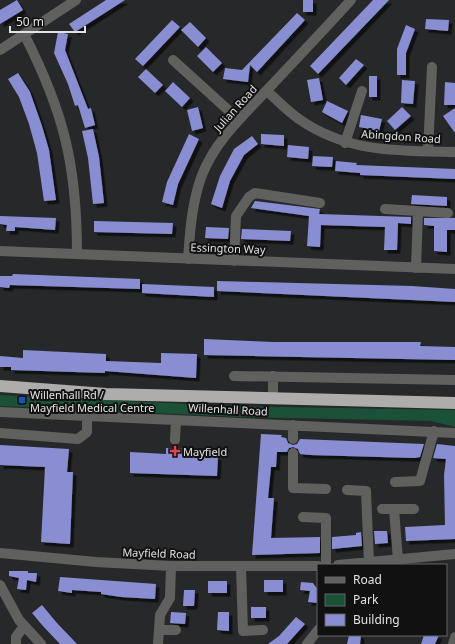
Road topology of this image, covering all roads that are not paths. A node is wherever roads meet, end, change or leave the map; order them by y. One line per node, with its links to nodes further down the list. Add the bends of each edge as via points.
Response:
1 (76, 0): 3 (street)
2 (352, 0): 7 (street, Julian Road)
3 (24, 34): 4 (street); 18 (street, via 54,97 67,143 76,197)
4 (0, 50)
5 (174, 60): 9 (street)
6 (432, 67): 11 (street)
7 (267, 90): 9 (street, Julian Road); 10 (street, Abingdon Road, via 298,118)
8 (362, 91): 10 (street)
9 (238, 120): 19 (street, Julian Road, via 218,146 202,175 191,220)
10 (345, 143): 11 (street, Abingdon Road, via 374,148)
11 (428, 151): 12 (street, Abingdon Road)
12 (455, 152)
13 (320, 203): 20 (street, via 256,193 249,197 236,216)
14 (385, 209): 15 (street)
15 (418, 211): 16 (street); 21 (street)
16 (448, 213)
17 (0, 251): 18 (street, Essington Way)
18 (77, 254): 19 (street, Essington Way)
19 (188, 259): 20 (street, Essington Way)
20 (234, 261): 21 (street, Essington Way)
21 (416, 268): 22 (street, Essington Way)
22 (455, 269)
23 (234, 376): 24 (street)
24 (273, 376): 25 (street); 27 (street)
25 (455, 380)
26 (0, 386): 27 (highway, Willenhall Road, via 106,394)
27 (273, 398): 28 (highway, Willenhall Road)
28 (455, 403)
29 (0, 412): 30 (street, Willenhall Road)
30 (87, 416): 31 (street, Willenhall Road); 35 (street, via 87,432 78,439)
31 (176, 420): 32 (street, Willenhall Road); 37 (street)
32 (294, 425): 33 (street, Willenhall Road); 36 (street)
33 (434, 431): 34 (street, Willenhall Road); 39 (street, via 420,481)
34 (455, 433)
35 (0, 434)
36 (293, 438)
37 (175, 440)
38 (293, 453): 40 (street, via 293,488)
39 (395, 482)
40 (326, 488)
41 (347, 490): 49 (street, via 366,491)
42 (394, 508): 43 (street); 44 (street); 48 (street)
43 (382, 509)
44 (414, 509)
45 (303, 517): 50 (street, via 326,518)
46 (0, 553): 52 (street, Mayfield Road)
47 (455, 554): 48 (street)
48 (398, 560): 49 (street)
49 (369, 563): 51 (street)
50 (326, 564)
51 (358, 564)
52 (171, 566): 54 (street, Mayfield Road); 57 (street, via 170,598 160,615)
53 (317, 566): 54 (street, Mayfield Road)
54 (241, 567): 59 (street, via 243,631)
55 (0, 585): 56 (street)
56 (24, 626): 63 (street, via 16,637); 64 (street)
57 (159, 630): 58 (street); 65 (street)
58 (176, 630)
59 (263, 630)
60 (317, 632): 62 (street)
61 (455, 637): 66 (street)
62 (312, 643)
63 (16, 644)
64 (41, 644)
65 (158, 644)
66 (453, 644)

